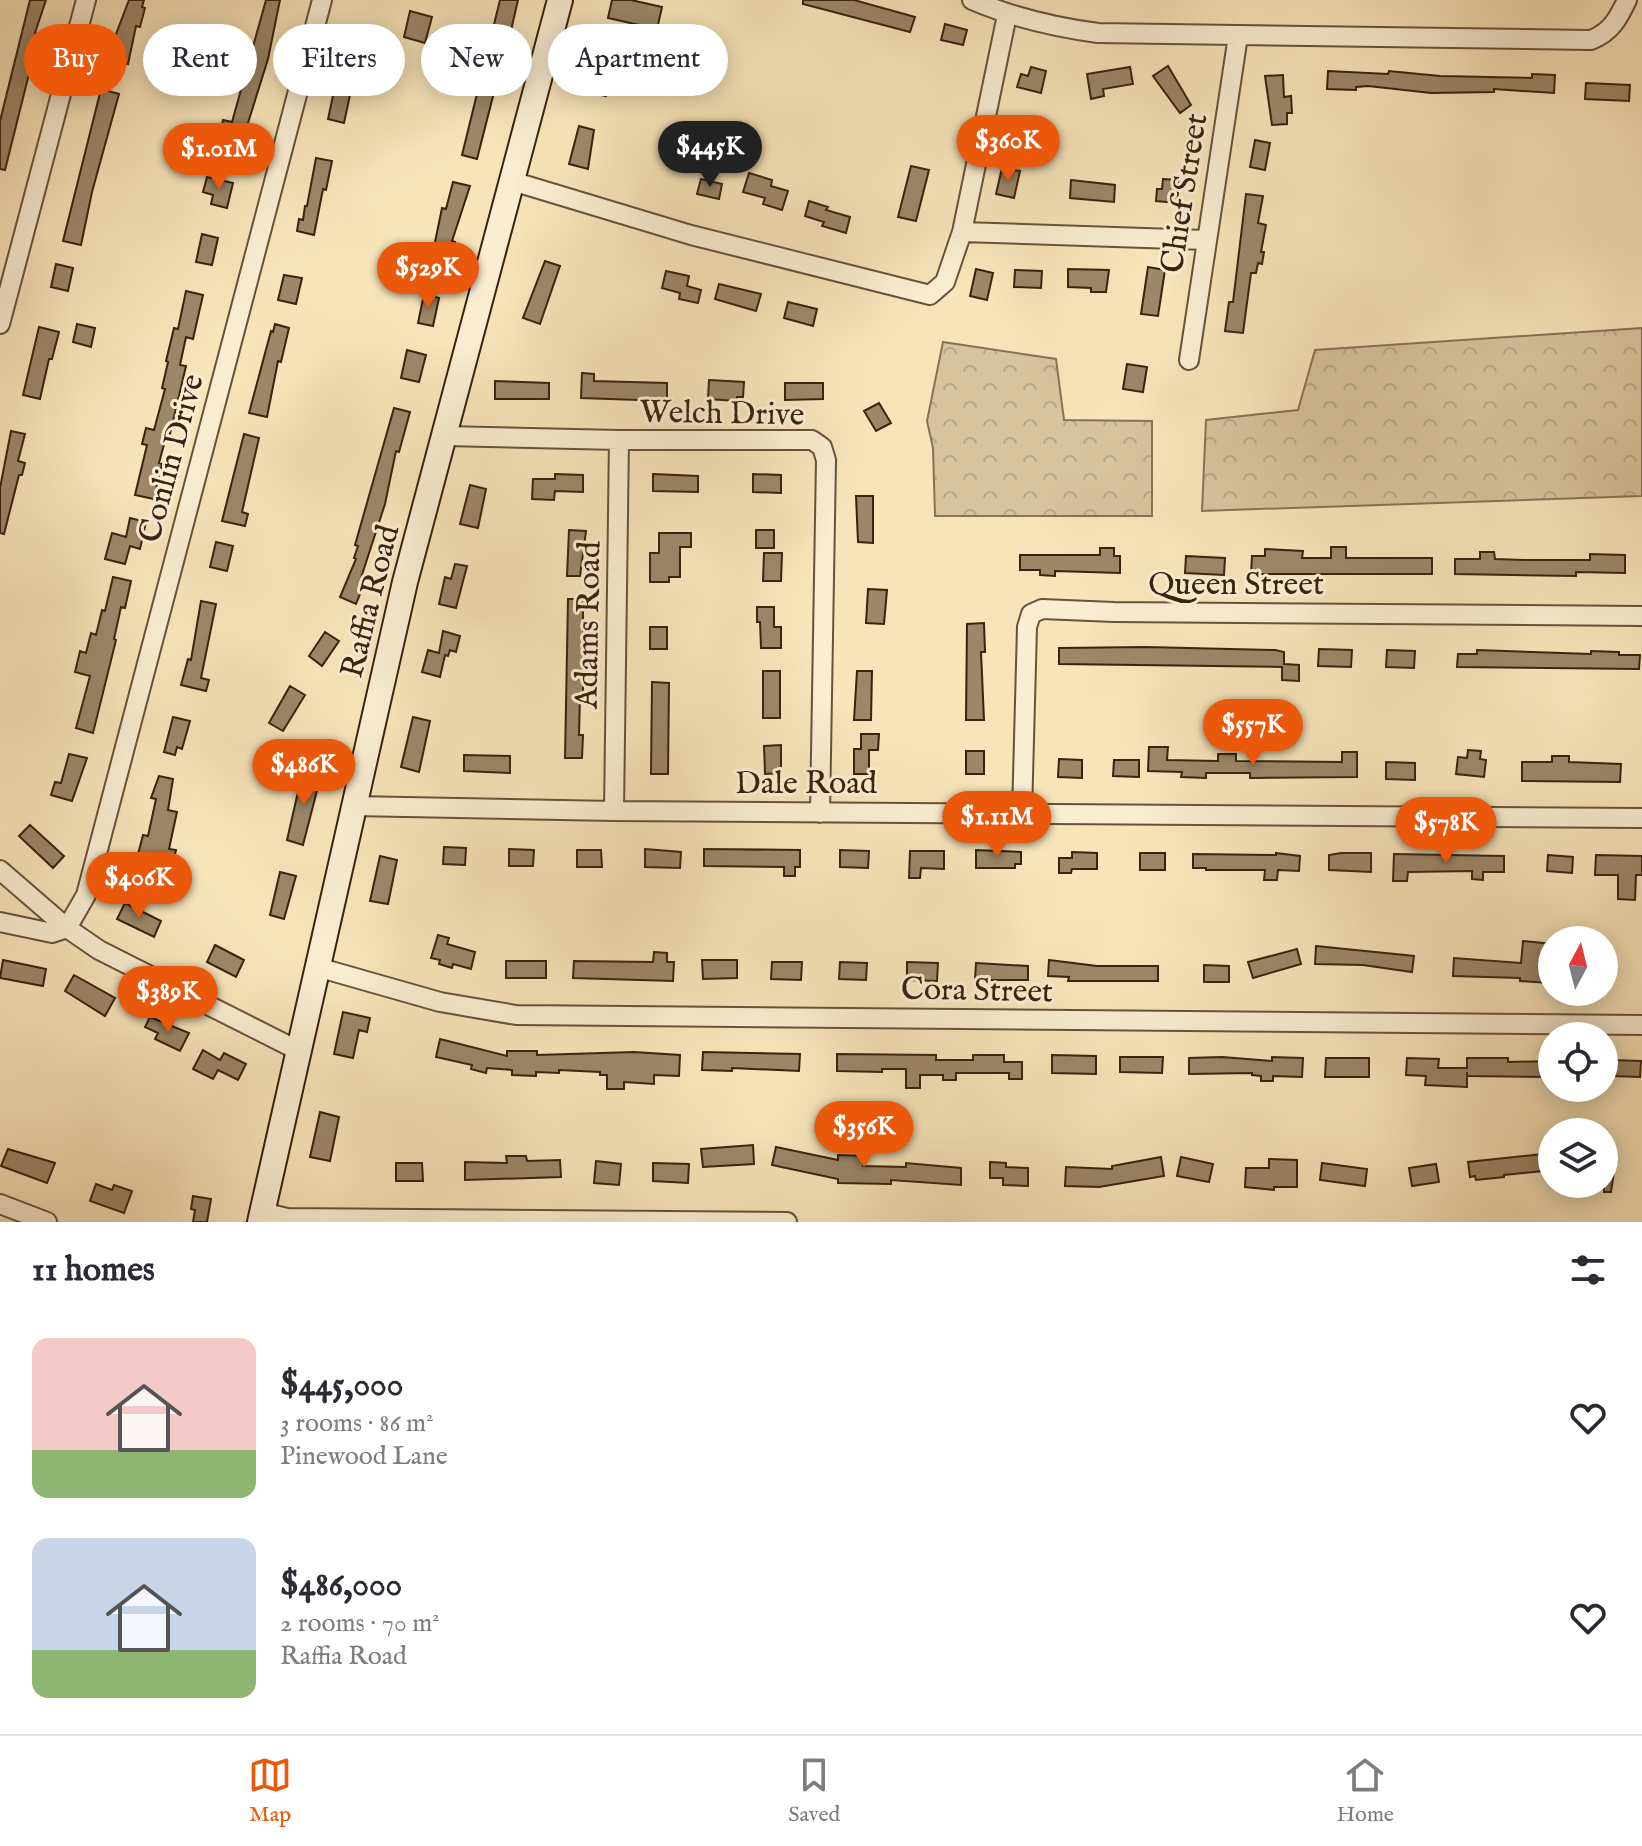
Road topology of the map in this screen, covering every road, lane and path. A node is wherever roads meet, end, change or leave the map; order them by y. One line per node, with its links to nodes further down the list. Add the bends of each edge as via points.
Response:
1 (86, 0): 11 (street)
2 (322, 0): 23 (street, Conlin Drive, via 86,895)
3 (560, 0): 8 (main road, Raffia Road)
4 (972, 0): 6 (street)
5 (1627, 0): 7 (street, via 1606,34 1591,40)
6 (1007, 15): 7 (street, via 1098,33); 9 (street)
7 (1238, 36): 10 (street, Chief Street)
8 (512, 181): 9 (street, via 691,235 930,295 945,282); 13 (main road, Raffia Road)
9 (962, 232): 10 (street)
10 (1206, 240): 12 (street, Chief Street)
11 (0, 324)
12 (1189, 360)
13 (445, 436): 14 (street, Welch Drive); 16 (main road, Raffia Road)
14 (619, 440): 17 (street, Adams Road); 18 (street, Welch Drive, via 812,440 822,447 826,460)
15 (1642, 616): 19 (street, Queen Street, via 1042,609 1031,614 1027,627)
16 (353, 806): 17 (street, Dale Road); 24 (main road, Raffia Road)
17 (614, 811): 18 (street, Dale Road)
18 (820, 813): 19 (street, Dale Road)
19 (1022, 814): 20 (street, Dale Road)
20 (1642, 818)
21 (0, 870): 23 (street)
22 (0, 922): 23 (street, via 52,933)
23 (67, 928): 26 (street, via 99,950)
24 (317, 967): 25 (street, Cora Street, via 440,1002 516,1015); 26 (main road, Raffia Road)
25 (1642, 1025)
26 (299, 1051): 28 (main road, Raffia Road)
27 (0, 1204): 29 (street)
28 (261, 1217): 30 (street)
29 (47, 1222)
30 (787, 1222)

